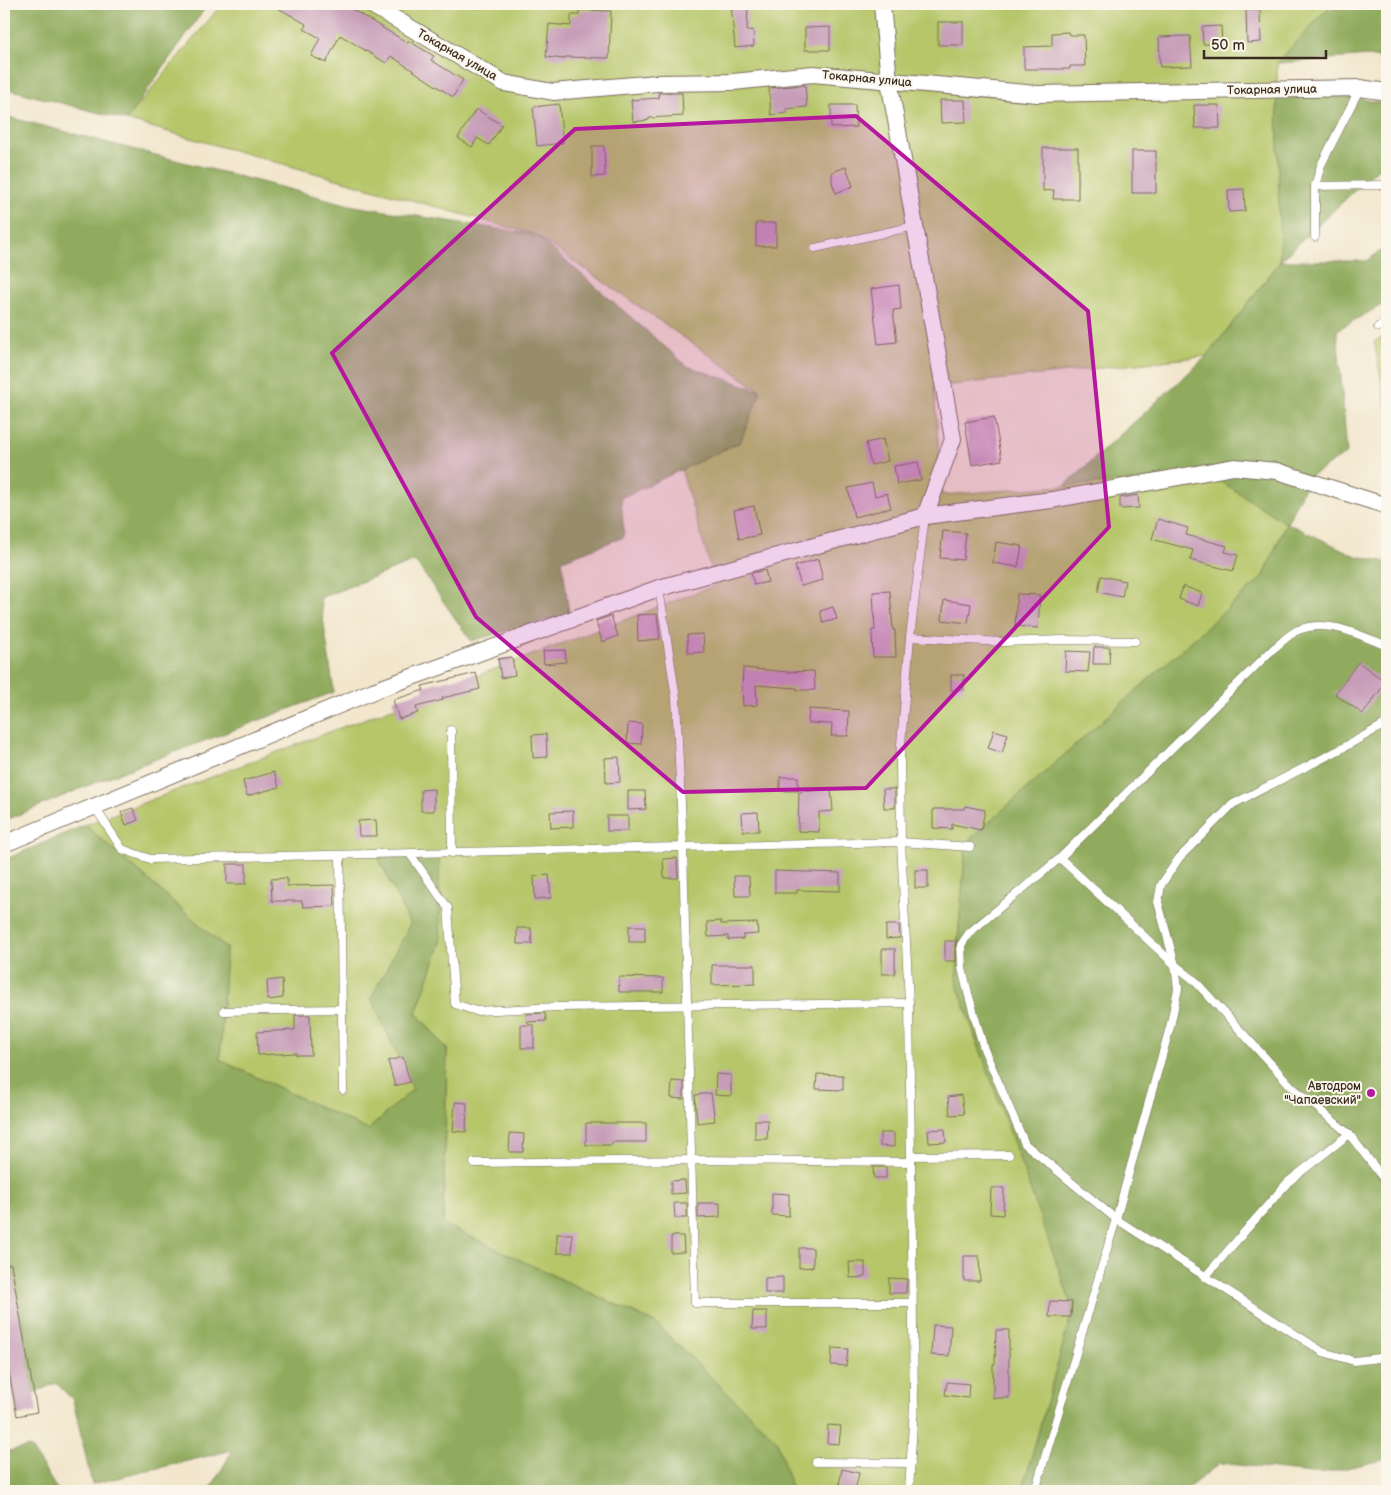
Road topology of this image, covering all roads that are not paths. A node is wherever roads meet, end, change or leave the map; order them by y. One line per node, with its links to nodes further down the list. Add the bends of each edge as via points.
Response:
1 (370, 4): 3 (street, Токарная улица, via 504,83 553,92 814,74)
2 (882, 4): 3 (street)
3 (889, 81): 4 (street, Токарная улица, via 1038,94); 8 (street)
4 (1360, 88): 5 (street, Токарная улица); 7 (lane, via 1321,165)
5 (1387, 92)
6 (1387, 185): 7 (lane)
7 (1315, 186): 9 (lane)
8 (915, 226): 10 (lane); 14 (street, via 953,439)
9 (1315, 237)
10 (814, 248)
11 (1387, 322): 12 (lane)
12 (1378, 327)
13 (1386, 506): 14 (street, via 1278,471 1234,467 1052,500)
14 (925, 516): 15 (street); 16 (lane)
15 (659, 588): 21 (street, via 373,691); 25 (lane, via 676,698)
16 (910, 637): 17 (lane, via 1002,642); 22 (lane, via 900,756)
17 (1135, 641)
18 (1387, 646): 29 (lane, via 1339,628 1318,625 1296,631 1273,649)
19 (1387, 723): 30 (lane, via 1233,804 1179,858 1161,884 1158,902)
20 (451, 730): 26 (lane)
21 (94, 806): 23 (street); 28 (lane, via 122,849 150,859)
22 (901, 842): 24 (lane); 25 (lane); 31 (lane)
23 (4, 844)
24 (970, 846)
25 (683, 847): 26 (lane); 32 (lane)
26 (452, 853): 27 (lane)
27 (410, 854): 28 (lane); 32 (lane, via 448,908 454,1004 476,1011)
28 (340, 856): 33 (lane)
29 (1060, 858): 30 (lane); 42 (lane, via 969,933 961,944 962,968 984,1049 1026,1144)
30 (1175, 965): 36 (lane, via 1194,980 1292,1087); 42 (lane, via 1178,989 1170,1027)
31 (910, 1003): 32 (lane); 38 (lane)
32 (688, 1005): 39 (lane)
33 (342, 1009): 34 (lane); 35 (lane)
34 (224, 1012)
35 (343, 1090)
36 (1350, 1134): 41 (lane); 43 (lane, via 1288,1182)
37 (1009, 1155): 38 (lane)
38 (911, 1159): 39 (lane); 44 (lane)
39 (692, 1160): 40 (lane); 44 (lane, via 695,1303)
40 (474, 1163)
41 (1387, 1183)
42 (1116, 1219): 43 (lane); 49 (lane)
43 (1206, 1277): 45 (lane, via 1323,1352 1354,1361)
44 (912, 1303): 47 (lane, via 914,1405)
45 (1387, 1356)
46 (816, 1462): 47 (lane)
47 (911, 1463): 48 (lane)
48 (909, 1491)
49 (1035, 1491)

